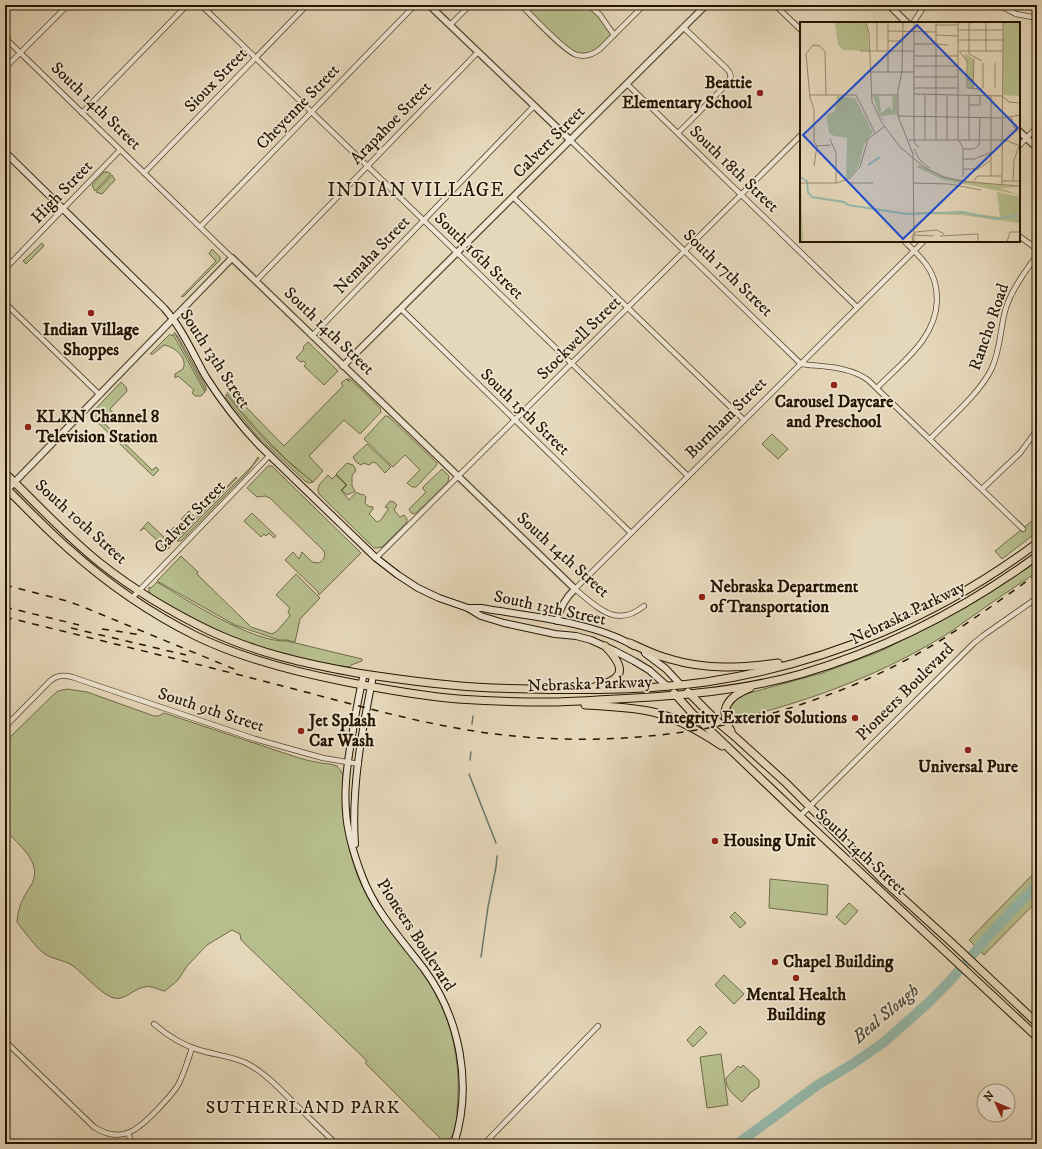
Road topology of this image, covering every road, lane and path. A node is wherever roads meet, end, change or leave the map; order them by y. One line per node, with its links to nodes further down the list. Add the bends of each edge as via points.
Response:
1 (68, 5): 26 (street)
2 (187, 5): 32 (street)
3 (201, 5): 27 (street, South 16th Street)
4 (307, 5): 27 (street, Sioux Street)
5 (415, 5): 31 (street, Cheyenne Street)
6 (429, 5): 20 (street, South 17th Street)
7 (470, 5): 20 (street)
8 (521, 5): 23 (street, via 570,52 583,56 596,52)
9 (589, 5): 23 (street, via 600,15)
10 (644, 5): 23 (street)
11 (706, 5): 21 (street, Calvert Street)
12 (775, 5): 22 (street)
13 (889, 5): 18 (street)
14 (925, 5): 19 (street)
15 (999, 5): 16 (street)
16 (1006, 7): 17 (street, via 1016,14)
17 (1037, 18)
18 (907, 22)
19 (914, 22)
20 (450, 25): 25 (street, South 17th Street)
21 (683, 27): 29 (street, Calvert Street); 35 (street, via 727,69 731,76 728,83)
22 (800, 29)
23 (614, 35)
24 (5, 38): 26 (street, South 14th Street)
25 (478, 52): 30 (street, South 17th Street); 45 (street, Arapahoe Street)
26 (21, 53): 28 (street); 32 (street, South 14th Street)
27 (256, 58): 31 (street, South 16th Street); 46 (street, Sioux Street)
28 (5, 68)
29 (627, 84): 35 (street, South 18th Street); 38 (street, Calvert Street)
30 (534, 106): 38 (street, South 17th Street); 50 (street, Nemaha Street)
31 (312, 112): 45 (street, South 16th Street); 51 (street, Cheyenne Street)
32 (82, 113): 41 (street, South 14th Street)
33 (1037, 127): 37 (street)
34 (1020, 132): 37 (street)
35 (678, 133): 47 (street, South 18th Street)
36 (800, 138): 47 (street, Stockwell Street)
37 (1026, 138): 39 (street); 40 (street)
38 (570, 140): 48 (street, Calvert Street); 56 (street, South 17th Street)
39 (1020, 145)
40 (1037, 148)
41 (120, 150): 46 (street, South 14th Street); 49 (street, High Street)
42 (5, 152): 43 (main road, South 13th Street)
43 (11, 158): 44 (street); 49 (main road, South 13th Street)
44 (5, 164)
45 (368, 166): 50 (street, South 16th Street); 62 (street, Arapahoe Street)
46 (144, 173): 51 (street, South 14th Street)
47 (741, 195): 56 (street, Stockwell Street); 65 (street, South 18th Street)
48 (513, 197): 58 (street, Calvert Street); 64 (street)
49 (63, 209): 61 (street, High Street); 67 (main road, South 13th Street, via 152,295)
50 (424, 220): 58 (street, South 16th Street); 68 (street, Nemaha Street)
51 (200, 227): 60 (street, South 14th Street)
52 (1020, 237): 55 (street)
53 (905, 242): 57 (street)
54 (923, 242): 57 (street, Burnham Street)
55 (1037, 249)
56 (685, 251): 64 (street, Stockwell Street); 70 (street, South 17th Street)
57 (914, 251): 65 (street, Burnham Street); 72 (street, via 928,267 934,281 937,298 935,318 919,346)
58 (457, 253): 66 (street, Calvert Street); 69 (street, South 16th Street)
59 (1037, 255): 77 (street, Rancho Road, via 1016,285 1007,305 996,359 985,380)
60 (232, 258): 62 (street, South 14th Street); 67 (street)
61 (5, 269)
62 (256, 282): 68 (street, South 14th Street)
63 (5, 303): 73 (street)
64 (628, 307): 69 (street, Stockwell Street); 75 (street)
65 (857, 307): 70 (street, Burnham Street)
66 (400, 309): 71 (street, Calvert Street); 74 (street, South 15th Street)
67 (173, 319): 73 (street); 78 (main road, South 13th Street, via 219,396 241,426)
68 (312, 336): 71 (street, South 14th Street)
69 (572, 364): 74 (street, Stockwell Street); 80 (street, South 16th Street)
70 (801, 364): 72 (street, via 853,372 865,377); 75 (street, Burnham Street)
71 (344, 366): 81 (street, South 14th Street)
72 (878, 388): 77 (street)
73 (100, 395): 82 (street)
74 (515, 420): 81 (street, Stockwell Street); 86 (street, South 15th Street)
75 (744, 420): 80 (street, Burnham Street)
76 (1037, 430): 84 (street, via 1020,453)
77 (930, 439): 84 (street)
78 (270, 455): 89 (main road, South 13th Street); 91 (street, Calvert Street)
79 (5, 473): 82 (main road, South 10th Street)
80 (688, 476): 86 (street, Burnham Street)
81 (458, 477): 89 (street, Stockwell Street); 90 (street, South 14th Street)
82 (14, 482): 83 (street); 91 (main road, South 10th Street, via 90,554)
83 (6, 488): 93 (main road, South 10th Street, via 69,549)
84 (982, 489): 85 (street)
85 (1023, 529)
86 (631, 533): 90 (street, Burnham Street)
87 (1037, 543): 99 (main road, Nebraska Parkway, via 991,576 921,615 866,640)
88 (1037, 556): 102 (main road, Nebraska Parkway, via 974,598 893,640 839,661)
89 (376, 558): 95 (main road, South 13th Street, via 418,588)
90 (575, 589): 94 (street, South 14th Street, via 598,608 617,616 630,615); 96 (street, Burnham Street, via 561,607)
91 (138, 591): 93 (street, Calvert Street); 100 (main road, Nebraska Parkway, via 201,626 251,648 308,664)
92 (1037, 598): 116 (street, Pioneers Boulevard, via 974,643)
93 (131, 599): 103 (main road, Nebraska Parkway, via 175,625 231,651 297,671)
94 (644, 606)
95 (468, 608): 96 (main road, South 13th Street); 98 (main road, South 13th Street, via 481,616 504,623 576,636)
96 (557, 621): 97 (main road, South 13th Street, via 602,632)
97 (630, 644): 99 (main road, via 670,659 707,666 752,666); 104 (main road, South 13th Street, via 652,657)
98 (605, 646): 106 (main road, South 13th Street, via 649,670); 107 (main road, via 617,660 620,669 610,682)
99 (804, 660): 104 (main road, Nebraska Parkway, via 736,677)
100 (364, 674): 101 (main road, Nebraska Parkway); 103 (main road, Pioneers Boulevard)
101 (373, 676): 105 (main road, Pioneers Boulevard); 107 (main road, Nebraska Parkway, via 452,686 538,690)
102 (772, 681): 108 (main road, Nebraska Parkway); 112 (main road, via 744,690 728,702 724,715)
103 (361, 684): 105 (main road, Nebraska Parkway); 113 (main road, Pioneers Boulevard)
104 (681, 685): 106 (main road, Nebraska Parkway); 108 (main road, South 14th Street)
105 (371, 686): 110 (main road, Nebraska Parkway, via 458,699); 114 (main road, Pioneers Boulevard)
106 (667, 686): 107 (main road, Nebraska Parkway); 109 (main road, South 14th Street)
107 (584, 689)
108 (690, 694): 109 (main road, Nebraska Parkway); 112 (main road, South 14th Street)
109 (676, 695): 110 (main road, Nebraska Parkway); 115 (main road, South 14th Street)
110 (551, 702): 115 (main road, via 619,707 654,713 698,730)
111 (5, 727): 113 (street, South 9th Street, via 50,681 63,675 255,739 323,758)
112 (733, 735): 116 (main road, South 14th Street)
113 (348, 762): 114 (street, South 9th Street); 118 (main road, Pioneers Boulevard, via 346,812)
114 (359, 764): 118 (main road, Pioneers Boulevard, via 354,809)
115 (748, 765): 117 (main road, South 14th Street)
116 (809, 807): 117 (street, Pioneers Boulevard); 119 (main road, South 14th Street, via 885,882)
117 (800, 816): 122 (main road, South 14th Street)
118 (356, 860): 128 (main road, Pioneers Boulevard, via 376,906 433,983 454,1028 461,1059 463,1087)
119 (1037, 1022)
120 (154, 1024): 124 (street)
121 (598, 1026): 129 (street)
122 (1037, 1037)
123 (5, 1041): 125 (street, via 94,1127 104,1133)
124 (192, 1048): 125 (street, via 175,1091 143,1124); 127 (street, via 235,1059 259,1071)
125 (128, 1133): 126 (street)
126 (132, 1144)
127 (336, 1144)
128 (454, 1144)
129 (484, 1144)

